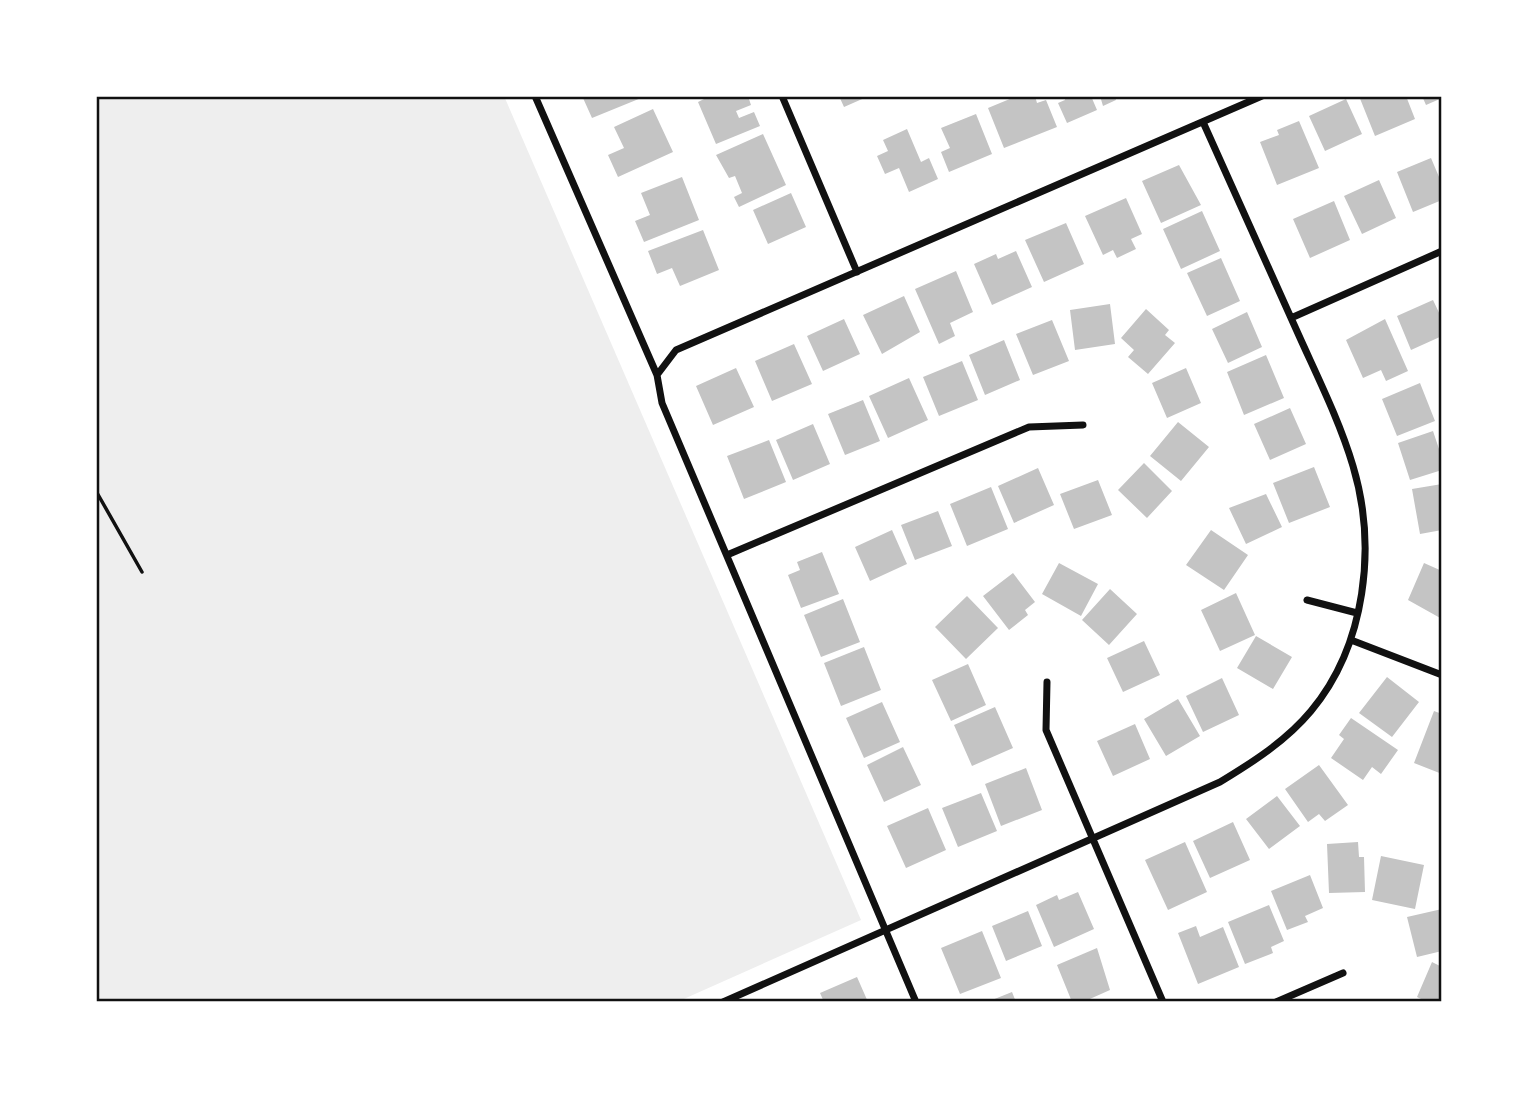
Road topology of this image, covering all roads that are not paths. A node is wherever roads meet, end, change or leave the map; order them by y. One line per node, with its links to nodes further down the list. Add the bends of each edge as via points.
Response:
1 (535, 96): 8 (street)
2 (782, 96): 6 (street)
3 (1262, 96): 4 (street)
4 (1203, 122): 6 (street); 7 (street)
5 (1442, 251): 7 (street)
6 (856, 272): 8 (street, via 676,350)
7 (1291, 318): 12 (street, via 1353,466 1366,525 1364,584)
8 (657, 375): 10 (street, via 662,403)
9 (1083, 425): 10 (street, via 1029,427)
10 (727, 555): 17 (street)
11 (1307, 600): 12 (street)
12 (1357, 613): 13 (street)
13 (1350, 640): 14 (street); 16 (street, via 1311,711 1266,754 1220,782)
14 (1442, 676)
15 (1047, 682): 16 (street, via 1046,730)
16 (1093, 836): 17 (street); 21 (street)
17 (886, 930): 19 (street); 20 (street)
18 (1343, 972): 22 (street)
19 (723, 1002)
20 (916, 1002)
21 (1163, 1002)
22 (1276, 1002)

